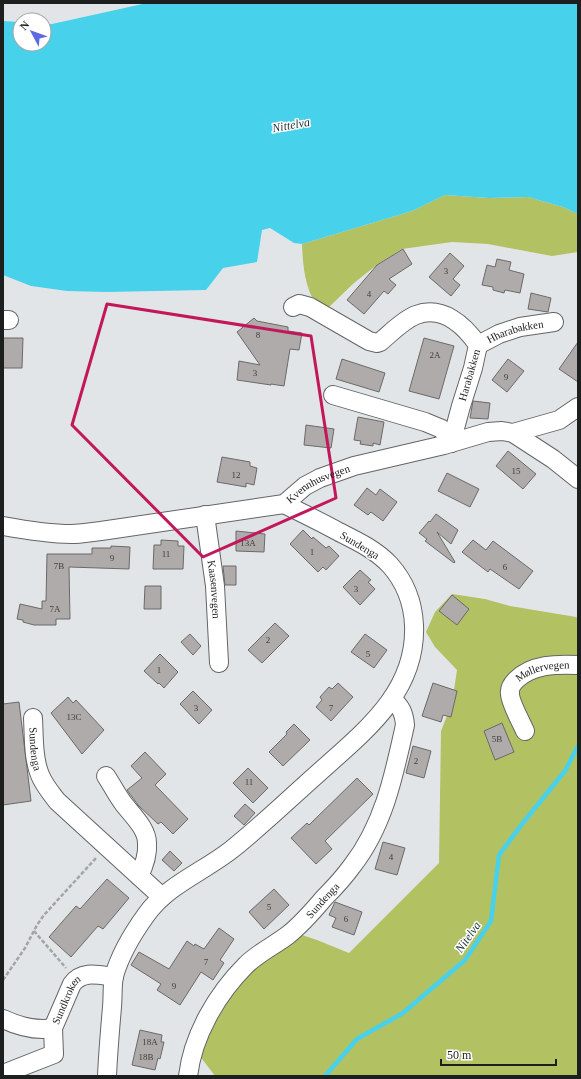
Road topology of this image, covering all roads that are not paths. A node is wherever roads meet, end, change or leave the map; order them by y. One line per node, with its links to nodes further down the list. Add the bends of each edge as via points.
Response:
1 (294, 308): 3 (street, Harabakken, via 299,304 310,307 369,341 377,343 415,316 440,314 456,320)
2 (554, 322): 3 (street, Hharabakken, via 520,327)
3 (478, 345): 7 (street, Harabakken)
4 (333, 395): 7 (street, via 425,422 442,430)
5 (578, 407): 6 (street, via 559,420)
6 (513, 433): 7 (street, Kvennhusvegen, via 488,432); 8 (street, Kvennhusvegen)
7 (451, 442): 9 (street, Kvennhusvegen, via 354,466 320,478 305,486)
8 (578, 479)
9 (284, 504): 10 (street, Kvennhusvegen); 14 (street, Sundenga, via 369,548 390,565 406,588 413,614 413,650 401,684)
10 (205, 515): 11 (street, Kvennhusvegen, via 72,534); 12 (street, Kaasenvegen, via 214,586)
11 (3, 526)
12 (219, 664)
13 (578, 665): 16 (street, Møllervegen, via 541,667 528,671 514,682 510,696)
14 (392, 699): 19 (street, Sundenga, via 365,730 258,828 230,851); 25 (street, Sundenga, via 402,710 405,725 385,806 364,849 352,867 303,922 247,964 221,994 203,1024)
15 (33, 718): 18 (street, Sundenga, via 36,756 40,774 48,790)
16 (525, 731)
17 (106, 776): 18 (street, via 146,838 145,862)
18 (139, 876): 19 (street, Sundenga)
19 (162, 897): 20 (street, Sundenga, via 147,913 134,934)
20 (114, 977): 22 (street, Sundkroken, via 89,974 75,979); 24 (street, Sundenga)
21 (3, 1019): 22 (street, via 25,1027 43,1030)
22 (53, 1028): 23 (street, Sundkroken, via 54,1054)
23 (3, 1074)
24 (107, 1076)
25 (188, 1076)

